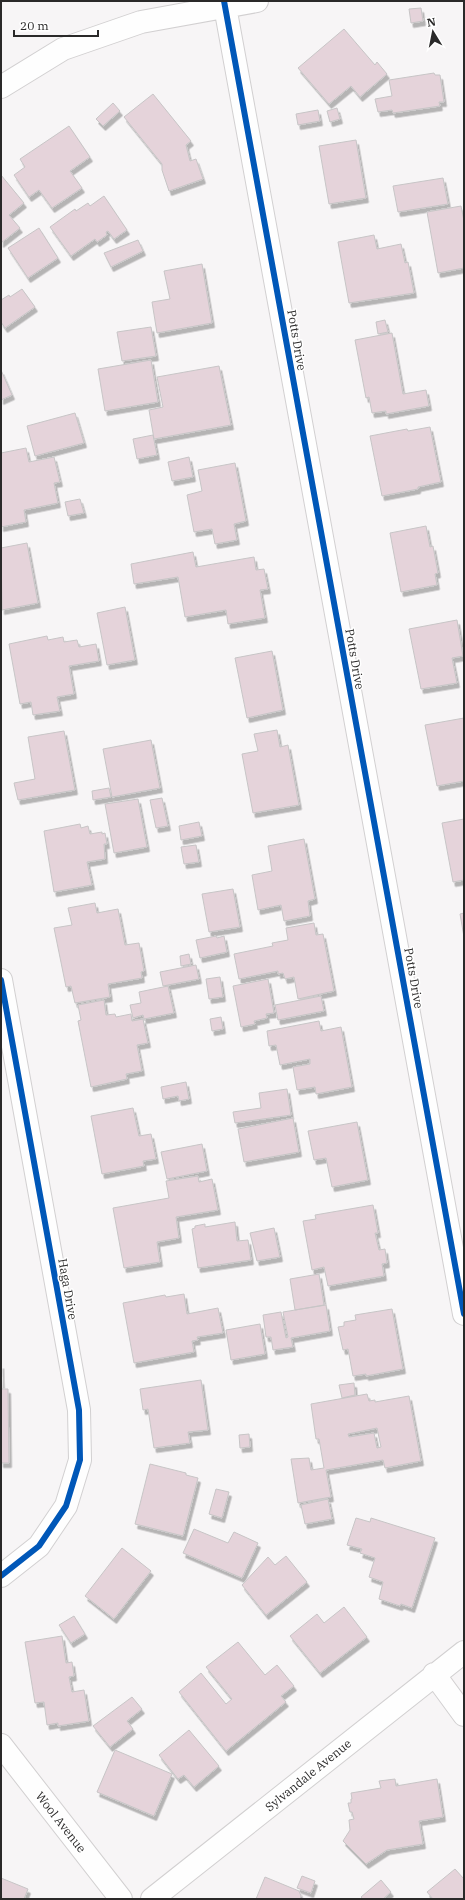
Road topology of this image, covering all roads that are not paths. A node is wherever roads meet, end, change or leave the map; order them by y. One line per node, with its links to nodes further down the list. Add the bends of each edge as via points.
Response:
1 (257, 1): 2 (street)
2 (224, 4): 3 (street, via 141,22 63,49); 5 (street, Potts Drive)
3 (1, 87)
4 (1, 980): 6 (street, Haga Drive, via 79,1410 80,1460 66,1506 39,1546)
5 (464, 1314)
6 (1, 1576)
7 (464, 1652): 8 (street, Sylvandale Avenue)
8 (434, 1674): 9 (street); 12 (street, Sylvandale Avenue)
9 (464, 1715)
10 (1, 1745): 11 (street, Wool Avenue)
11 (121, 1899)
12 (152, 1899)

